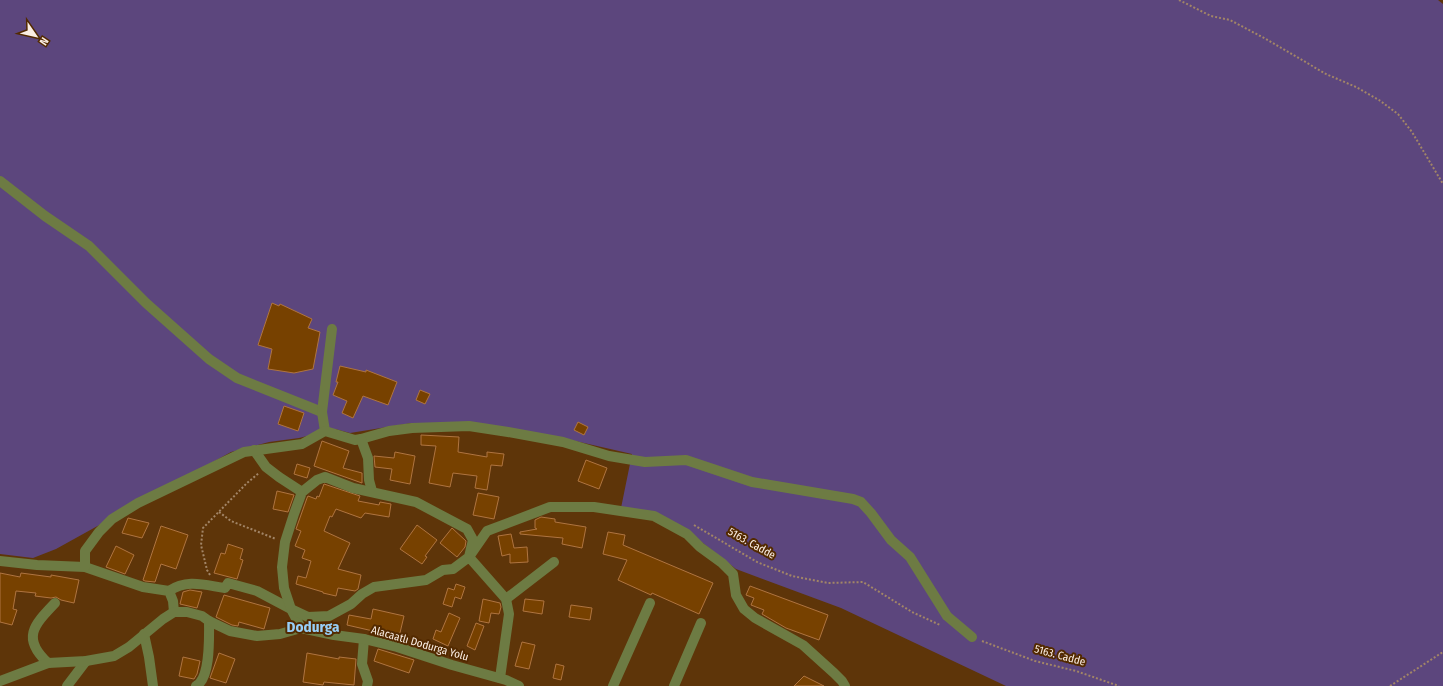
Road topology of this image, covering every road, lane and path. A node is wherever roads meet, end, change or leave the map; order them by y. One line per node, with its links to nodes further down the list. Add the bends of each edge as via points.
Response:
1 (1179, 0): 3 (path, via 1211,16 1230,20 1378,100 1398,114 1412,132)
2 (0, 181): 5 (street, via 89,246 209,359 237,378)
3 (1443, 184)
4 (332, 329): 5 (street)
5 (322, 412): 6 (street)
6 (325, 431): 7 (street, via 355,440); 8 (street, via 302,444)
7 (361, 439): 10 (street, via 368,458); 31 (street, via 412,428 469,426 563,442 609,456 645,462 686,460 752,482 853,499 861,502 872,513 892,540 910,557 947,616)
8 (254, 450): 9 (street); 18 (street, via 244,452 138,502 112,519 85,551)
9 (266, 467): 11 (street); 12 (path)
10 (372, 491): 11 (street, via 353,488 325,477); 15 (street, via 416,502 466,529 474,540)
11 (302, 492): 14 (street)
12 (219, 512): 14 (path, via 231,521 255,532); 19 (path, via 202,528 201,545 207,570 214,580)
13 (689, 522): 28 (path, 5163. Cadde, via 757,562 792,576 828,583 863,582 912,612)
14 (285, 542): 24 (street, via 282,567 284,588)
15 (469, 557): 21 (street); 24 (street, via 452,569 443,570 426,580 374,587 352,604 329,616 308,617); 45 (street, via 487,531 550,507 594,507 654,516 687,534 722,563 733,574 736,595 744,609 803,646 834,673)
16 (0, 561): 18 (street)
17 (554, 562): 21 (street)
18 (85, 567): 20 (street, via 143,587)
19 (225, 588): 20 (street, via 189,583 177,585); 24 (street, via 228,583 257,591)
20 (168, 591): 25 (street, via 173,601)
21 (506, 598): 36 (street, via 509,614)
22 (54, 603): 35 (street, via 38,621 32,634 40,655)
23 (650, 603): 43 (street)
24 (292, 609): 29 (street)
25 (174, 612): 26 (street, Alacaatlı Dodurga Yolu, via 187,612); 30 (street, via 162,618)
26 (209, 621): 29 (street, Alacaatlı Dodurga Yolu, via 230,631 257,636 280,634); 40 (street, via 209,650 204,677)
27 (701, 623): 44 (street)
28 (945, 627)
29 (301, 628): 32 (street, Alacaatlı Dodurga Yolu)
30 (144, 634): 34 (street, via 114,656); 39 (street)
31 (972, 637): 46 (path, 5163. Cadde, via 1035,661 1076,670)
32 (364, 639): 36 (street, Alacaatlı Dodurga Yolu); 41 (street, via 362,664 368,681)
33 (1443, 652): 47 (path)
34 (86, 661): 35 (street); 38 (street)
35 (48, 663): 37 (street)
36 (500, 678): 42 (street, Alacaatlı Dodurga Yolu)
37 (0, 681)
38 (67, 686)
39 (153, 686)
40 (196, 686)
41 (367, 686)
42 (519, 686)
43 (613, 686)
44 (674, 686)
45 (844, 686)
46 (1119, 686)
47 (1390, 686)

